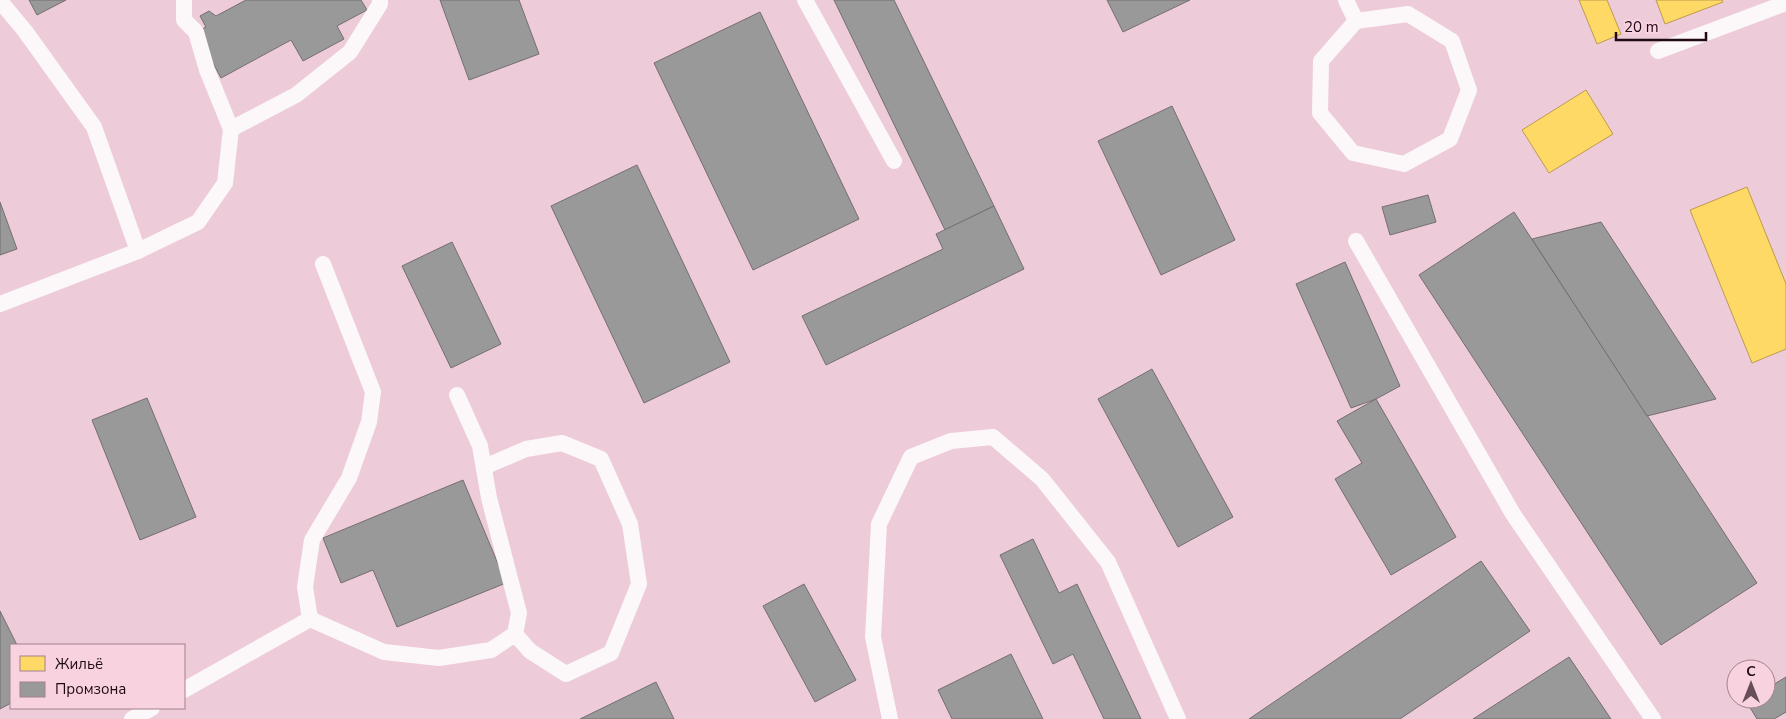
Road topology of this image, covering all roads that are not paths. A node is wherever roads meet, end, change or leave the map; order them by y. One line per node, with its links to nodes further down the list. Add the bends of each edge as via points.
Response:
1 (184, 0): 9 (lane, via 184,20 196,32 206,70)
2 (380, 0): 9 (lane, via 350,52 296,95)
3 (805, 0): 10 (lane)
4 (1346, 0): 7 (lane)
5 (0, 1): 12 (lane, via 94,127)
6 (1786, 3): 8 (lane)
7 (1356, 22): 7 (lane, via 1408,14 1452,41 1469,90 1450,139 1404,164 1353,153 1320,113 1321,61)
8 (1658, 51)
9 (232, 129): 12 (lane, via 225,183 198,222)
10 (894, 161)
11 (1356, 241): 24 (lane, via 1513,514)
12 (138, 251): 14 (lane)
13 (324, 264): 17 (lane, via 373,392 370,422 349,478 312,540 305,586)
14 (0, 304)
15 (457, 395): 16 (lane, via 480,446)
16 (484, 467): 18 (lane, via 519,612); 18 (lane, via 526,449 562,443 601,459 630,524 638,584 611,654 566,674 530,651)
17 (310, 618): 18 (lane, via 384,652 439,658 491,650); 19 (lane)
18 (514, 634)
19 (185, 689)
20 (150, 709): 21 (lane)
21 (132, 719)
22 (890, 719): 23 (lane, via 873,638 879,524 911,457 951,441 993,437 1042,479 1108,562)
23 (1178, 719)
24 (1653, 719)

